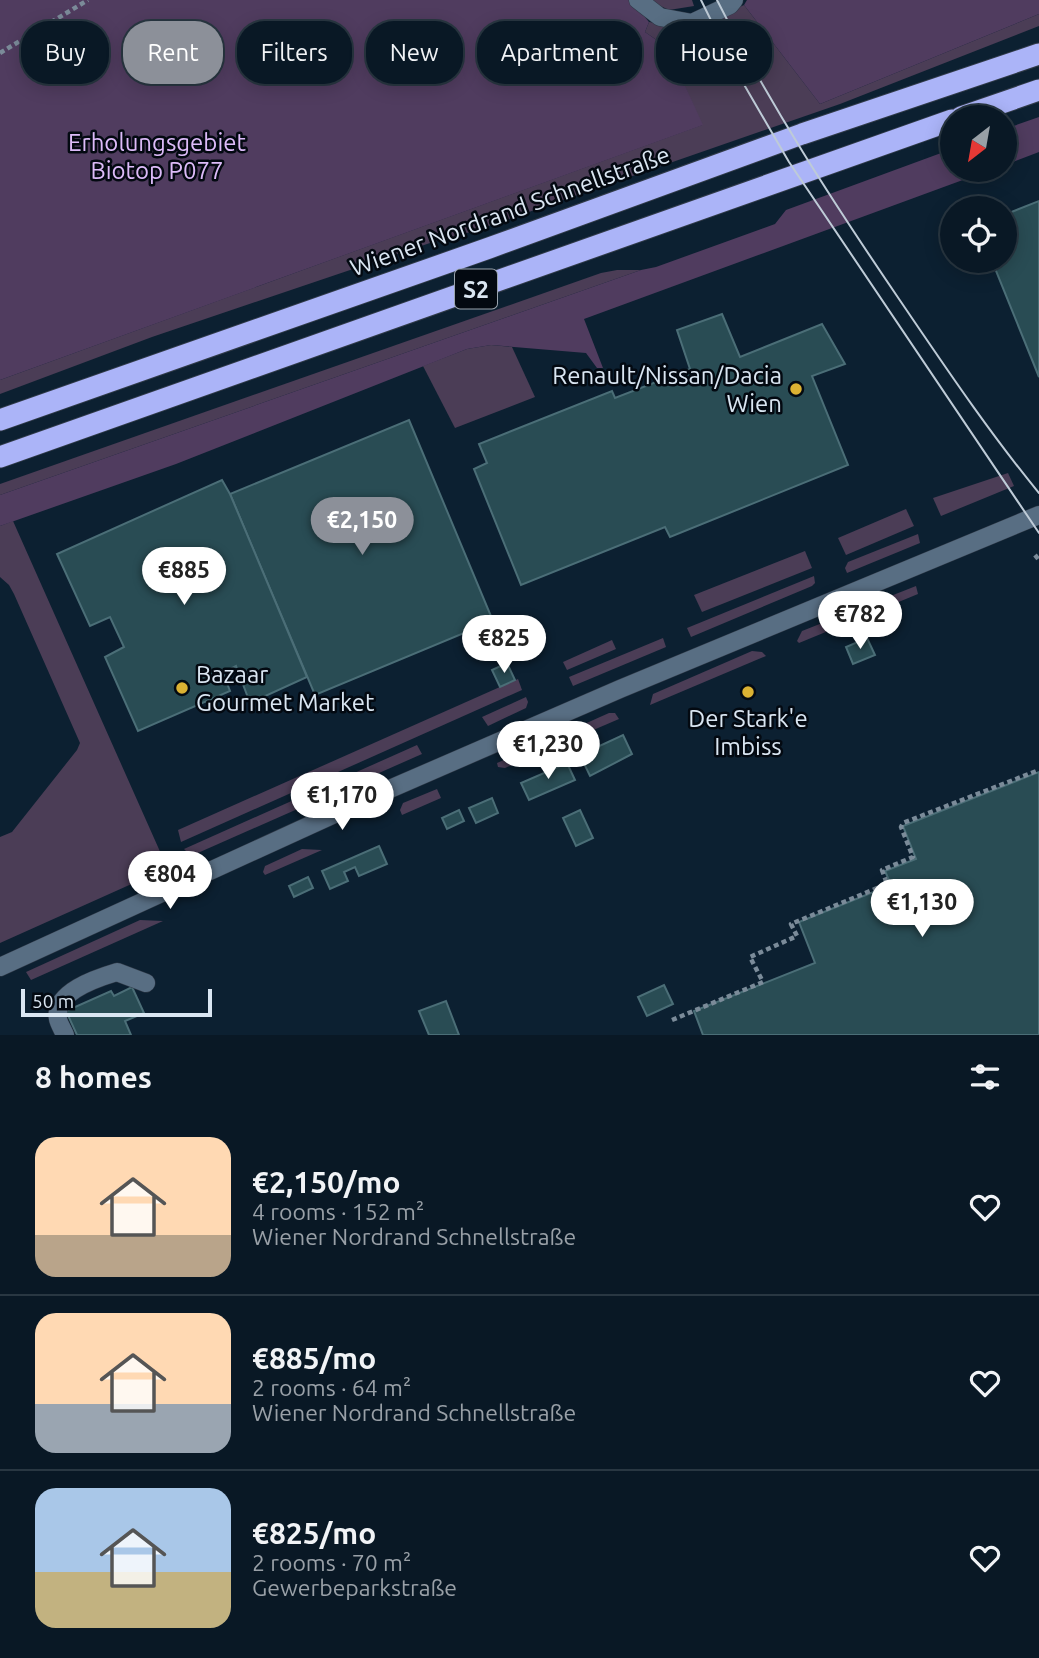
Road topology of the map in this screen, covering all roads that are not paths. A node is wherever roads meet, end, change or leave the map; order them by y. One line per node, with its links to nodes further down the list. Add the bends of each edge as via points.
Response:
1 (638, 0): 2 (street, via 660,17 692,23)
2 (734, 0)
3 (1039, 54): 7 (highway, Wiener Nordrand Schnellstraße / S2)
4 (1039, 90): 5 (highway)
5 (996, 105)
6 (940, 124): 8 (highway, S2)
7 (0, 420)
8 (0, 457)
9 (1039, 515): 10 (street, via 376,795)
10 (0, 967)
11 (146, 983): 12 (street, via 117,972 72,992 59,1008)
12 (65, 1035)

